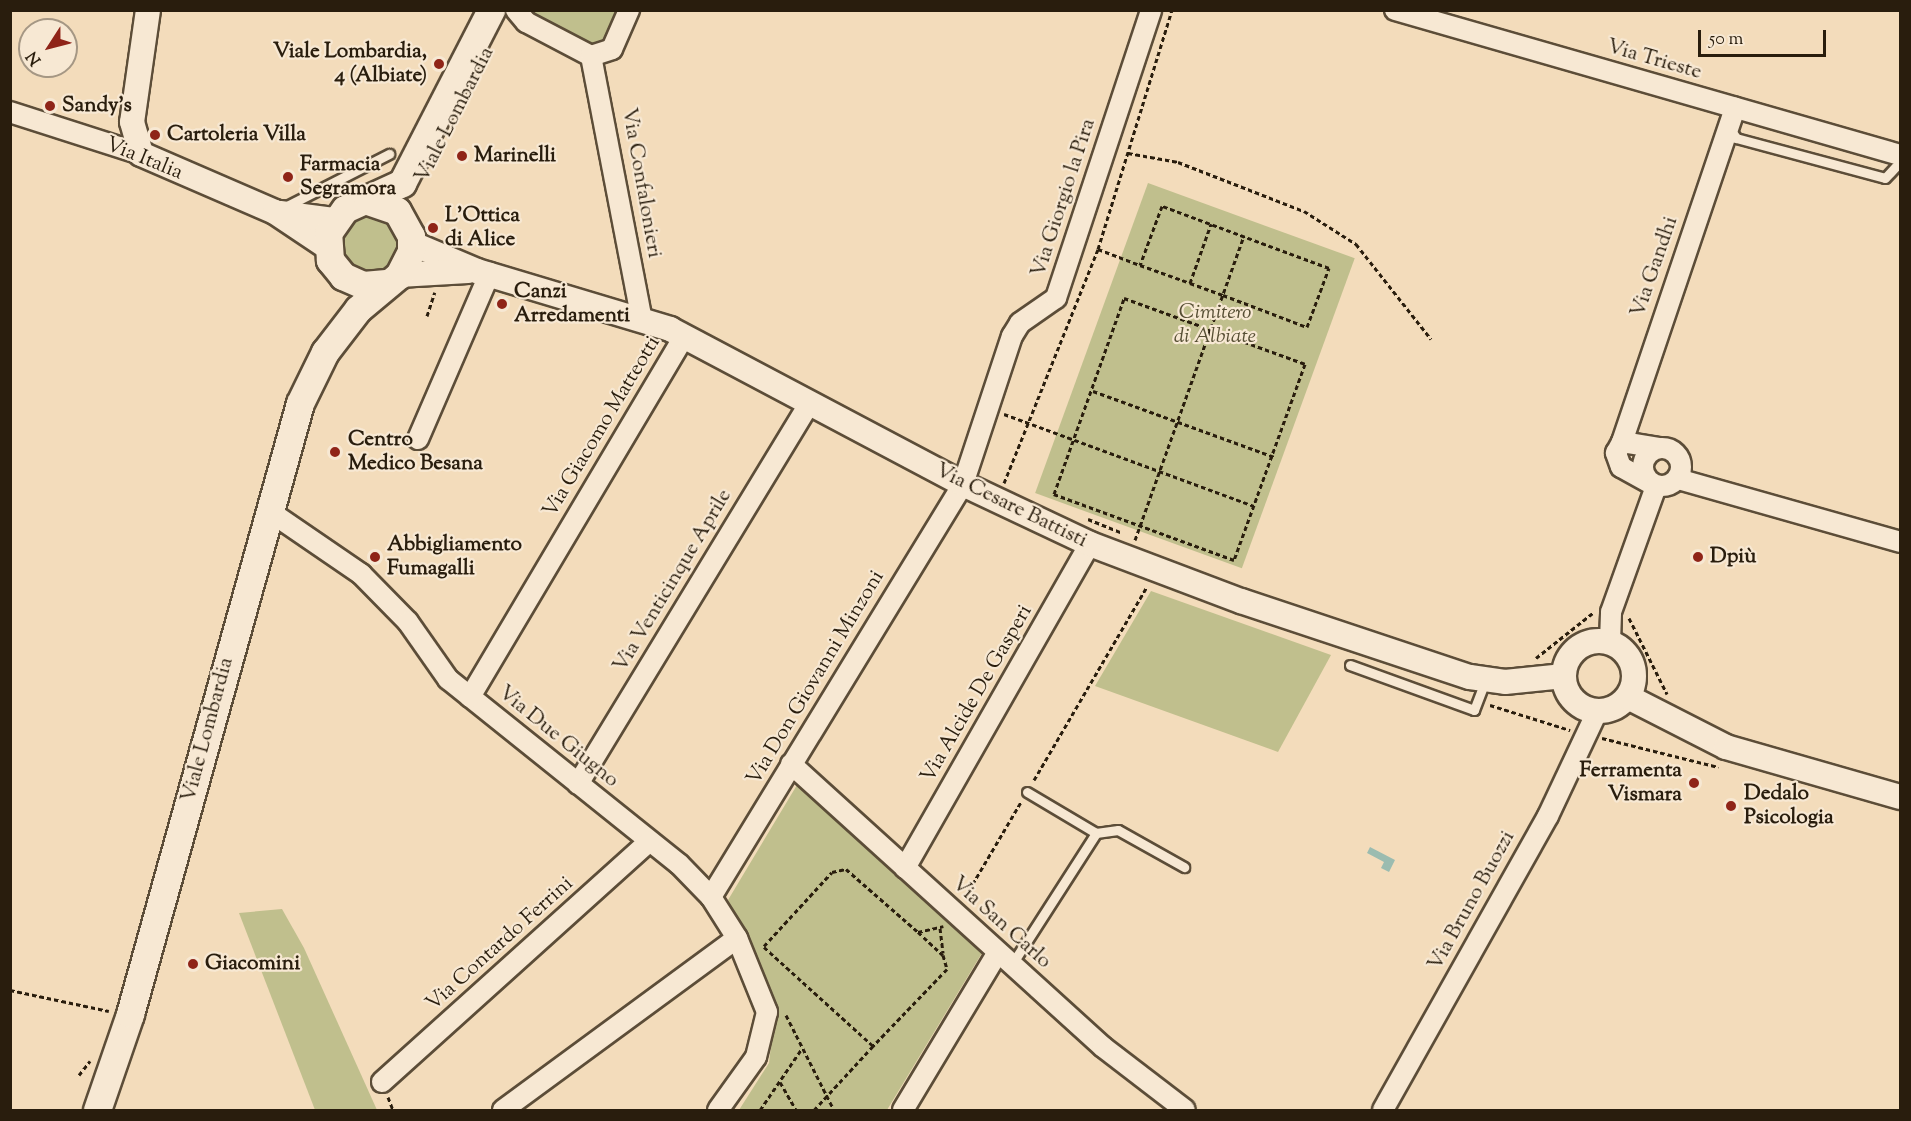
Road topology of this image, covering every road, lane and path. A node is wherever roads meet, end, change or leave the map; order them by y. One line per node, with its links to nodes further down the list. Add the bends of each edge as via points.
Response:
1 (148, 10): 14 (street, via 132,122)
2 (491, 10): 18 (main road, Viale Lombardia, via 402,183)
3 (508, 10): 22 (main road, Viale Lombardia)
4 (516, 10): 9 (street, via 526,22)
5 (629, 10): 9 (street, via 612,49)
6 (1151, 10): 39 (street, Via Giorgio la Pira, via 1064,279 1056,298 1020,323 1012,336)
7 (1395, 10): 8 (street, Via Trieste)
8 (1457, 19): 10 (street, Via Trieste)
9 (591, 56): 32 (street, Via Confalonieri)
10 (1735, 108): 12 (street, Via Gandhi); 16 (street, Via Trieste)
11 (10, 112): 14 (street, Via Italia)
12 (1729, 127): 17 (lane, via 1736,138 1885,178); 42 (street, Via Gandhi)
13 (1128, 153): 35 (path, via 1178,162 1304,211 1356,244)
14 (141, 154): 19 (street, Via Italia)
15 (389, 154): 19 (lane)
16 (1900, 155)
17 (1900, 162)
18 (368, 201): 20 (main road, Viale Lombardia, via 354,204); 22 (main road, via 387,205)
19 (275, 212): 20 (street, Via Italia); 24 (street, Via Italia)
20 (334, 220): 24 (main road)
21 (1211, 224): 23 (path); 26 (path, via 1162,206); 30 (path)
22 (409, 232): 27 (street, Via Cesare Battisti); 29 (main road, Viale Lombardia)
23 (1244, 236): 31 (path); 31 (path, via 1329,268 1307,327)
24 (327, 247): 28 (main road)
25 (1098, 249): 26 (path)
26 (1140, 265): 30 (path)
27 (484, 272): 29 (street, Via Cesare Battisti); 32 (street, Via Cesare Battisti); 41 (street)
28 (343, 276): 29 (main road, via 363,285); 36 (main road, Viale Lombardia)
29 (392, 279): 36 (main road, Viale Lombardia, via 358,309)
30 (1190, 283): 31 (path)
31 (1223, 296): 33 (path)
32 (642, 320): 34 (street, Via Cesare Battisti)
33 (1211, 329): 37 (path, via 1124,298); 40 (path); 45 (path, via 1305,364)
34 (684, 336): 38 (street, Via Cesare Battisti); 64 (street, Via Giacomo Matteotti)
35 (1431, 339)
36 (325, 352): 52 (main road, Viale Lombardia, via 300,403)
37 (1093, 391): 40 (path); 43 (path)
38 (810, 403): 47 (street, Via Cesare Battisti); 68 (street, Via Venticinque Aprile)
39 (989, 407): 43 (path); 47 (street, Via Giorgio la Pira)
40 (1180, 422): 45 (path); 46 (path)
41 (418, 439)
42 (1622, 442): 44 (street); 49 (street, Via Gandhi, via 1616,453 1621,467)
43 (1072, 443): 46 (path); 54 (path, via 1054,494)
44 (1659, 448): 48 (street, via 1677,455 1682,467); 49 (street, via 1642,466)
45 (1274, 457): 51 (path)
46 (1159, 474): 51 (path); 54 (path)
47 (966, 475): 50 (path); 57 (street, Via Cesare Battisti); 67 (street, Via Don Giovanni Minzoni)
48 (1678, 479): 49 (street); 55 (street)
49 (1653, 485): 60 (street, via 1611,612)
50 (1014, 489)
51 (1254, 506): 54 (path, via 1234,560)
52 (269, 511): 64 (street, Via Due Giugno, via 361,574 408,622 430,659); 91 (main road, Viale Lombardia, via 130,1014)
53 (1081, 516): 58 (path)
54 (1140, 526): 58 (path)
55 (1900, 540)
56 (1146, 542): 58 (path)
57 (1090, 544): 58 (street, Via Cesare Battisti); 74 (street, Via Alcide De Gasperi)
58 (1132, 548): 63 (street, Via Cesare Battisti, via 1240,601)
59 (1148, 585): 69 (path)
60 (1610, 642): 62 (street, via 1576,649); 65 (street, via 1633,664)
61 (1350, 665): 63 (lane, via 1473,710)
62 (1564, 676): 63 (street, Via Cesare Battisti); 66 (street, via 1574,701)
63 (1486, 679)
64 (470, 697): 68 (street, Via Due Giugno)
65 (1628, 697): 66 (street, via 1620,706); 70 (street, via 1726,747)
66 (1597, 712): 100 (street, Via Bruno Buozzi, via 1548,816)
67 (791, 764): 74 (street, Via San Carlo); 75 (street, Via Don Giovanni Minzoni)
68 (578, 784): 72 (street, Via Due Giugno)
69 (1027, 792): 71 (lane); 76 (path)
70 (1900, 797)
71 (1096, 833): 73 (lane, via 1118,830); 82 (lane)
72 (651, 841): 75 (street, Via Due Giugno); 88 (street, Via Contardo Ferrini)
73 (1184, 867)
74 (905, 868): 76 (street, Via San Carlo)
75 (711, 897): 79 (street, Via Due Giugno)
76 (955, 913): 77 (path); 82 (street, Via San Carlo)
77 (940, 928): 78 (path); 81 (path)
78 (918, 932): 80 (path, via 846,869 832,872); 81 (path)
79 (737, 938): 80 (path); 92 (street); 93 (street, Via Due Giugno, via 762,991 765,1035)
80 (764, 946): 86 (path)
81 (943, 955): 86 (path, via 947,969)
82 (1005, 958): 98 (street); 99 (street, Via San Carlo, via 1103,1047)
83 (10, 990): 85 (path)
84 (782, 1007): 87 (path)
85 (113, 1012)
86 (873, 1046): 90 (path)
87 (801, 1050): 89 (path); 90 (path)
88 (382, 1082)
89 (780, 1082): 94 (path); 95 (path)
90 (825, 1095): 96 (path); 97 (path)
91 (97, 1110)
92 (503, 1110)
93 (718, 1110)
94 (760, 1110)
95 (796, 1110)
96 (814, 1110)
97 (834, 1110)
98 (903, 1110)
99 (1185, 1110)
100 (1383, 1110)

